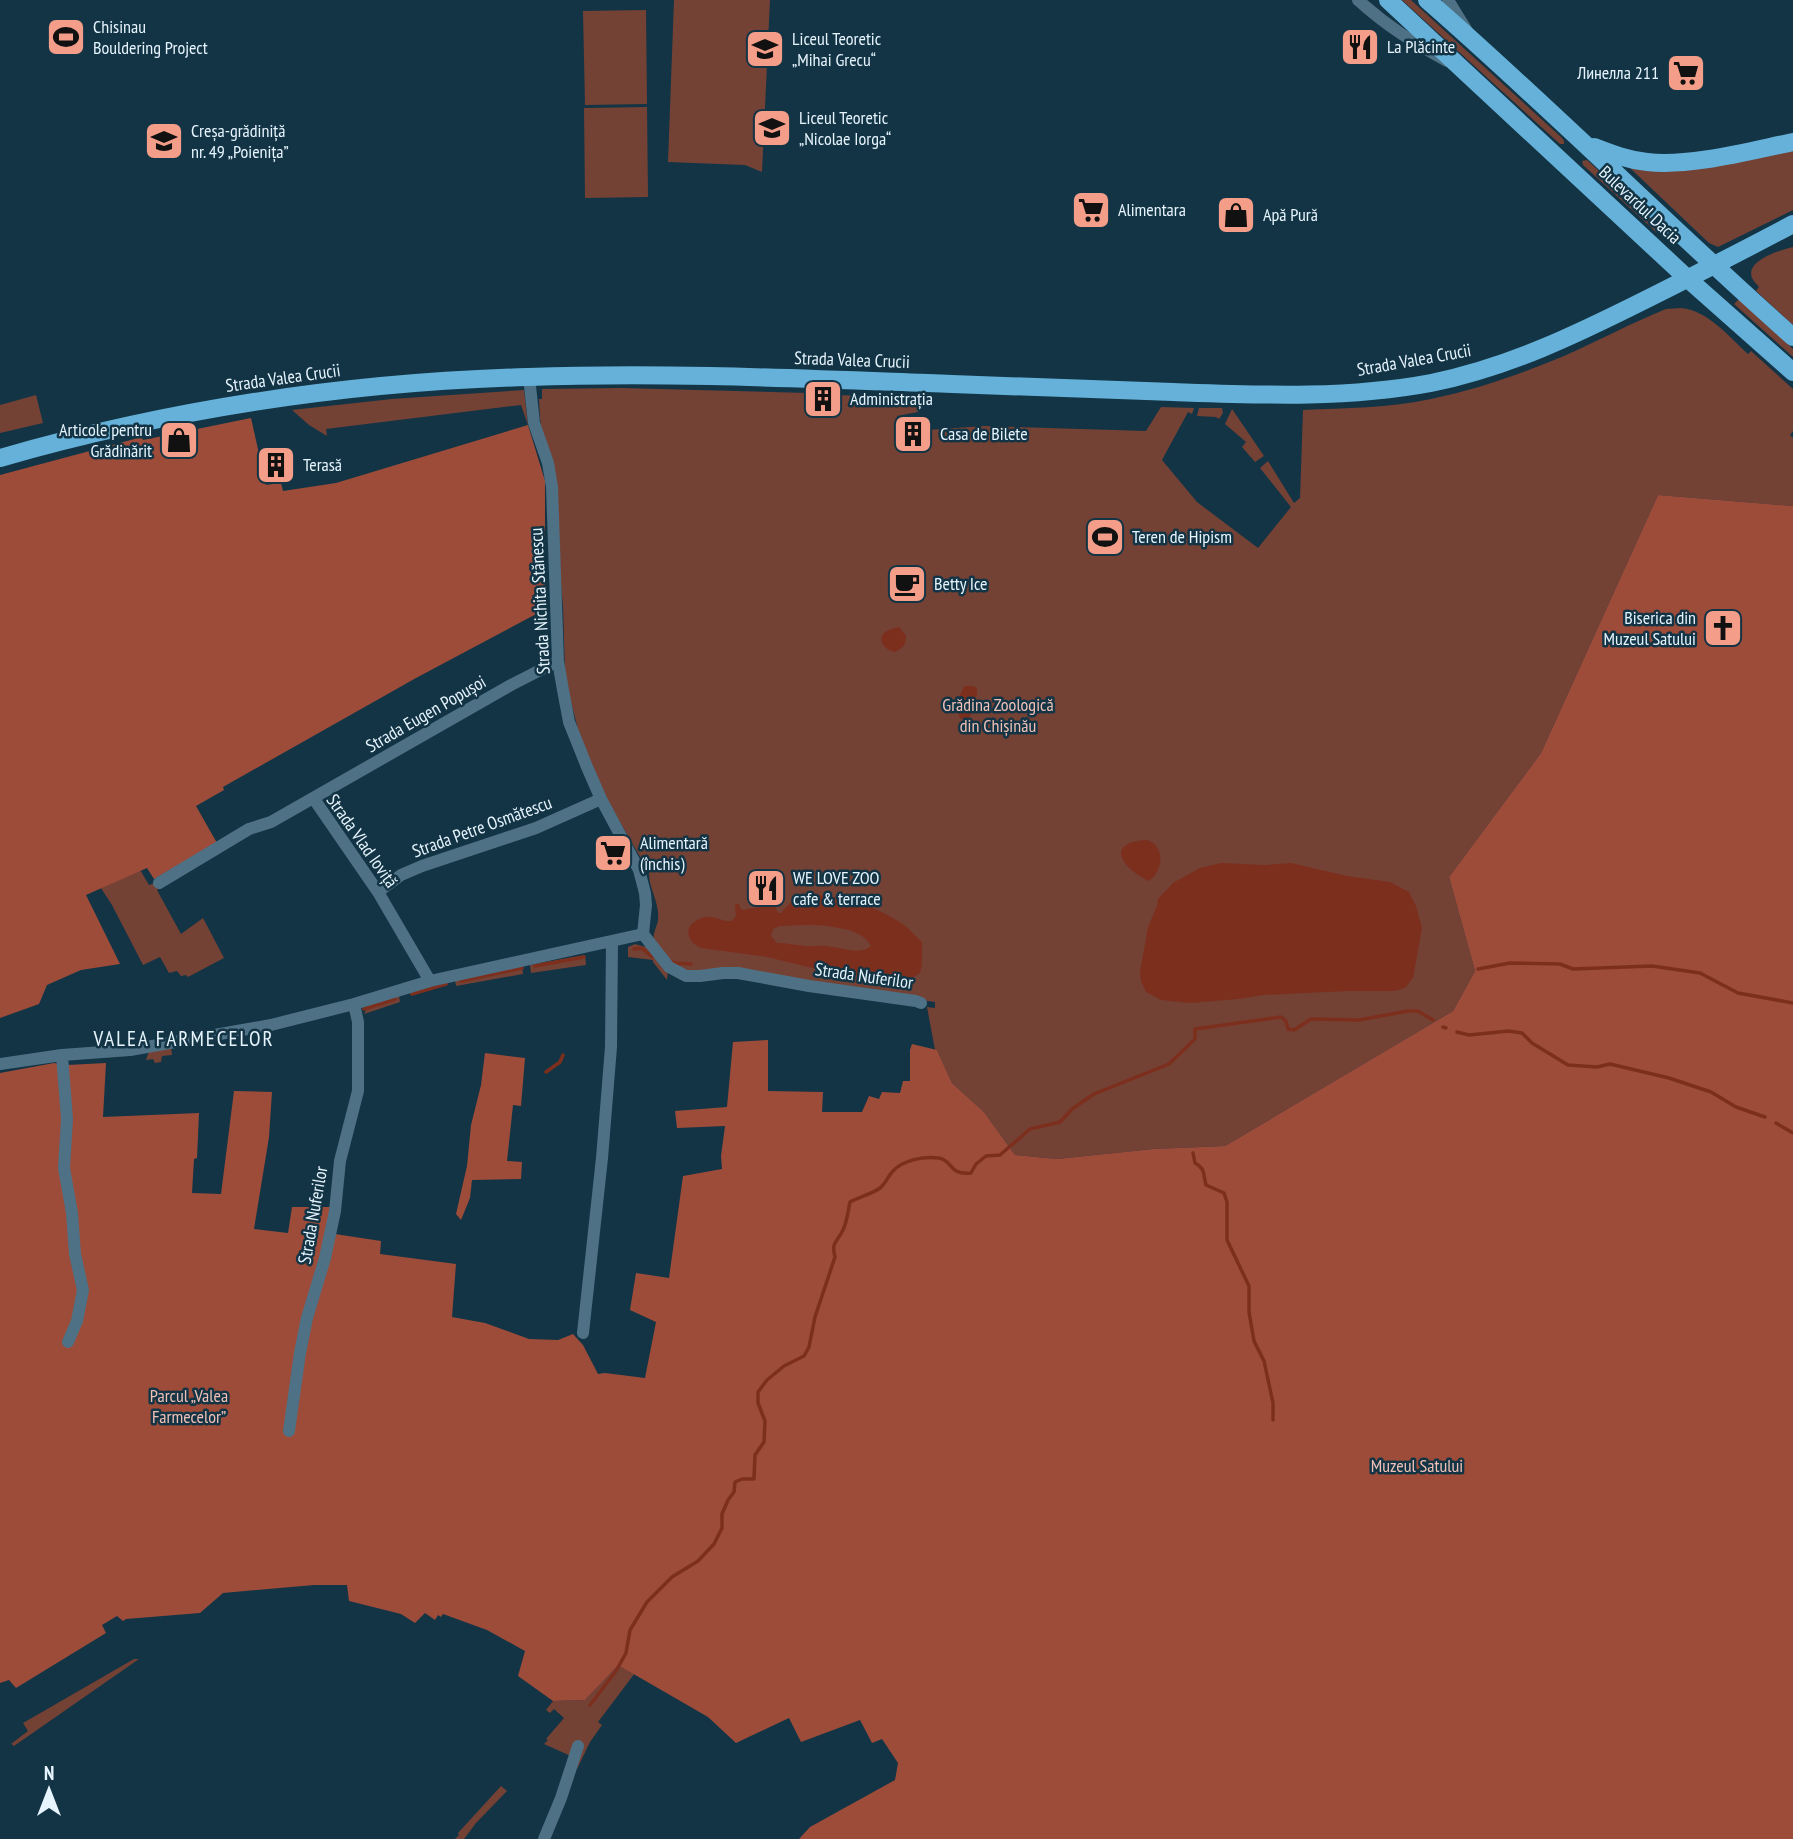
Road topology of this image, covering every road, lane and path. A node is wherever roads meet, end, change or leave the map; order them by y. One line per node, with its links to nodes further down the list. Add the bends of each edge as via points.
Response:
1 (1358, 0): 6 (street, Bulevardul Dacia, via 1411,42)
2 (1388, 0): 6 (main road, Bulevardul Dacia)
3 (1427, 0): 5 (main road, Bulevardul Dacia)
4 (1448, 0): 5 (street, Bulevardul Dacia)
5 (1473, 40): 8 (main road, Bulevardul Dacia)
6 (1459, 67): 9 (main road, Bulevardul Dacia)
7 (1793, 142): 8 (main road, via 1666,163 1627,159)
8 (1584, 143): 9 (main road); 11 (main road, Bulevardul Dacia)
9 (1563, 161): 12 (main road, Bulevardul Dacia)
10 (1793, 224): 11 (main road, Strada Valea Crucii)
11 (1713, 266): 12 (main road, Strada Valea Crucii); 13 (main road, Bulevardul Dacia)
12 (1688, 279): 14 (main road, Bulevardul Dacia); 15 (main road, Strada Valea Crucii, via 1533,354 1477,372 1391,389 1283,396 770,378)
13 (1793, 337)
14 (1793, 372)
15 (529, 377): 16 (main road, Strada Valea Crucii, via 403,385 257,402 106,430); 17 (street, Strada Nichita Stănescu, via 534,423 552,487)
16 (0, 458)
17 (558, 661): 18 (street, Strada Eugen Popușoi); 19 (street, Strada Nichita Stănescu, via 569,722)
18 (314, 799): 20 (street, Strada Vlad Ioviță, via 249,829); 21 (street, Strada Vlad Ioviță)
19 (601, 799): 21 (street, Strada Petre Osmătescu, via 536,828 422,866); 22 (street, Strada Nichita Stănescu, via 639,870 646,905)
20 (159, 883)
21 (378, 892): 24 (street, Strada Vlad Ioviță)
22 (643, 934): 23 (street); 25 (street, Strada Nuferilor, via 669,967 686,976 738,974)
23 (612, 942): 24 (street); 29 (street, via 603,1158)
24 (429, 981): 26 (street)
25 (921, 1003)
26 (354, 1004): 27 (street, via 199,1039); 31 (street, Strada Nuferilor, via 358,1091 340,1161 325,1258 302,1341)
27 (62, 1055): 28 (street); 30 (street, via 67,1119 64,1168 83,1290)
28 (0, 1064)
29 (583, 1333)
30 (68, 1342)
31 (289, 1431)
32 (578, 1746): 33 (street)
33 (544, 1839)

